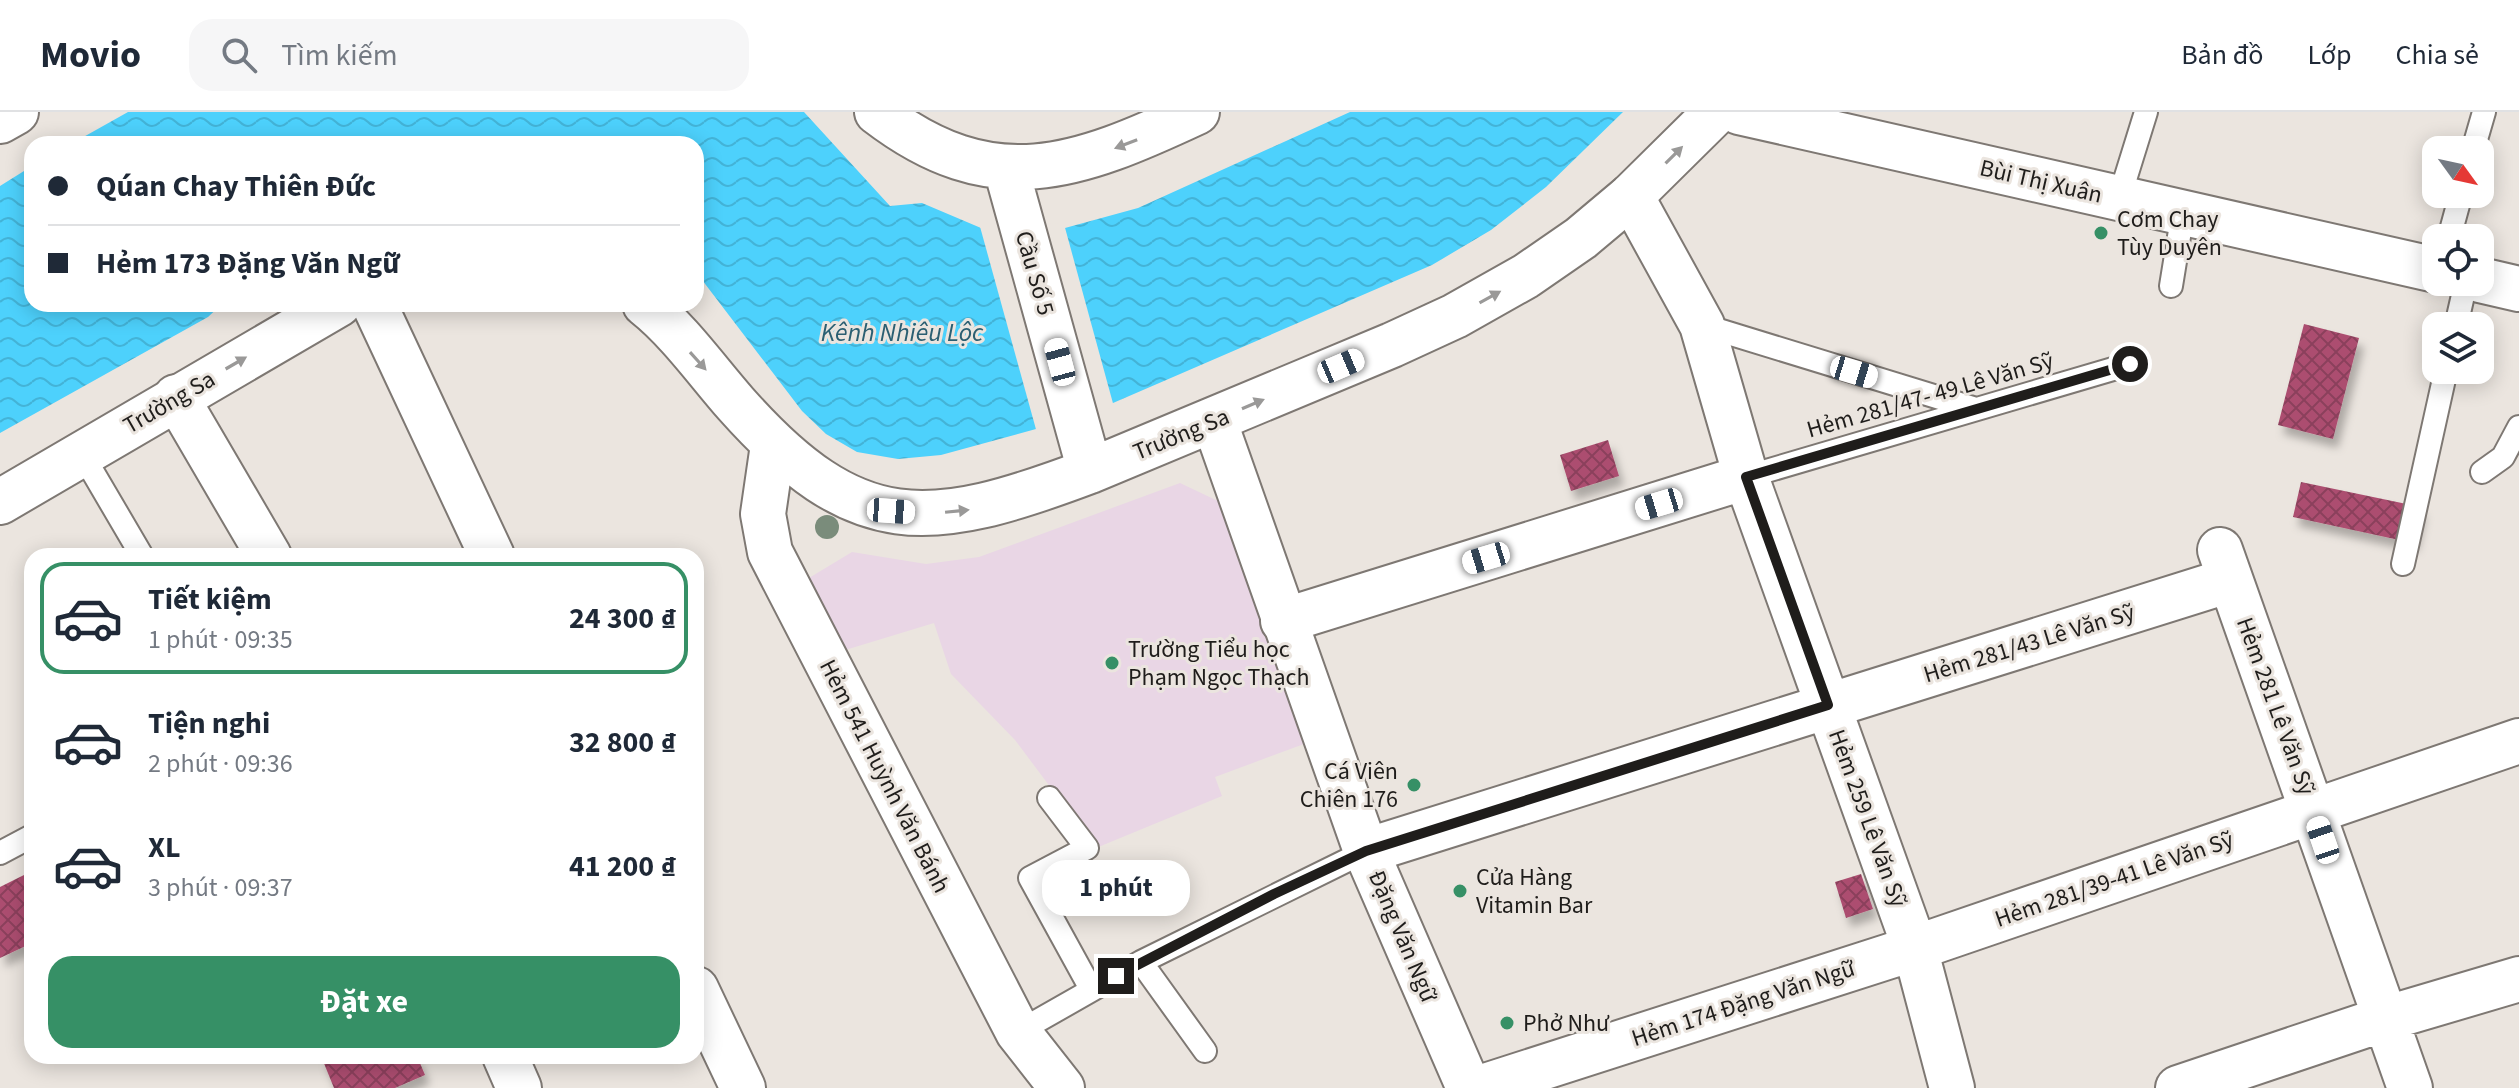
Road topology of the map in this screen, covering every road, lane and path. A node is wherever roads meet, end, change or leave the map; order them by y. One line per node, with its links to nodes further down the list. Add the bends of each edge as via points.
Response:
1 (16, 112): 8 (street)
2 (877, 112): 10 (street, via 930,148 967,162)
3 (1197, 112): 10 (street, one-way to 10, via 1091,157)
4 (1716, 112): 11 (street, Trường Sa, one-way to 4)
5 (1739, 112): 12 (street, Bùi Thị Xuân)
6 (2146, 112): 12 (lane)
7 (2484, 112): 9 (lane)
8 (0, 121)
9 (2477, 136)
10 (1006, 168): 30 (street, Cầu Số 5)
11 (1631, 196): 21 (street, Hẻm 259 Lê Văn Sỹ); 26 (street, Trường Sa, one-way to 11, via 1455,316 1526,276)
12 (2119, 199): 13 (street, Bùi Thị Xuân)
13 (2183, 212): 14 (street, Bùi Thị Xuân); 16 (lane)
14 (2422, 267)
15 (2494, 283): 17 (street)
16 (2171, 286)
17 (2519, 289)
18 (325, 312): 24 (street, Trường Sa, one-way to 18)
19 (378, 312): 36 (street)
20 (652, 312): 28 (street, Trường Sa, one-way to 28)
21 (1702, 325): 25 (lane); 32 (street, Hẻm 259 Lê Văn Sỹ)
22 (2130, 364): 25 (lane, Hẻm 281/47- 49 Lê Văn Sỹ)
23 (2443, 384): 37 (lane)
24 (176, 397): 29 (street, Trường Sa); 35 (street)
25 (1976, 409): 32 (lane, Hẻm 281/47- 49 Lê Văn Sỹ)
26 (1214, 420): 30 (street, Trường Sa); 39 (street, Đặng Văn Ngữ)
27 (2519, 427): 31 (lane, via 2503,457)
28 (773, 445): 30 (street, Trường Sa, one-way to 30, via 829,489 903,512 989,506); 53 (street, Hẻm 541 Huỳnh Văn Bánh, via 763,514 770,552)
29 (81, 452): 33 (street, Trường Sa); 34 (lane)
30 (1090, 471)
31 (2482, 472)
32 (1746, 477): 39 (street); 40 (street, Hẻm 259 Lê Văn Sỹ)
33 (0, 502)
34 (137, 548)
35 (264, 548)
36 (488, 548)
37 (2403, 564)
38 (2225, 565): 40 (street, Hẻm 281/43 Lê Văn Sỹ); 43 (street, Hẻm 281 Lê Văn Sỹ)
39 (1283, 621): 45 (street, Đặng Văn Ngữ)
40 (1828, 705): 45 (street, Hẻm 281/43 Lê Văn Sỹ); 47 (street, Hẻm 259 Lê Văn Sỹ)
41 (2519, 741): 43 (street, Hẻm 281/39-41 Lê Văn Sỹ)
42 (1049, 798): 50 (lane, via 1087,848 1030,878)
43 (2313, 811): 47 (street, Hẻm 281/39-41 Lê Văn Sỹ); 52 (street, Hẻm 281 Lê Văn Sỹ)
44 (24, 840): 46 (lane)
45 (1366, 851): 48 (lane); 59 (street, Đặng Văn Ngữ)
46 (0, 853)
47 (1915, 948): 60 (street, Hẻm 174 Đặng Văn Ngữ); 61 (street, Hẻm 259 Lê Văn Sỹ)
48 (1141, 962): 50 (lane); 54 (lane)
49 (2519, 979): 52 (street)
50 (1091, 989): 53 (lane)
51 (704, 1006): 57 (street)
52 (2384, 1019): 62 (street); 63 (street, Hẻm 281 Lê Văn Sỹ)
53 (1018, 1032): 58 (street, Hẻm 541 Huỳnh Văn Bánh)
54 (1205, 1051)
55 (508, 1064): 56 (street)
56 (519, 1088)
57 (743, 1088)
58 (1062, 1088)
59 (1469, 1088)
60 (1479, 1088)
61 (1952, 1088)
62 (2178, 1088)
63 (2410, 1088)

